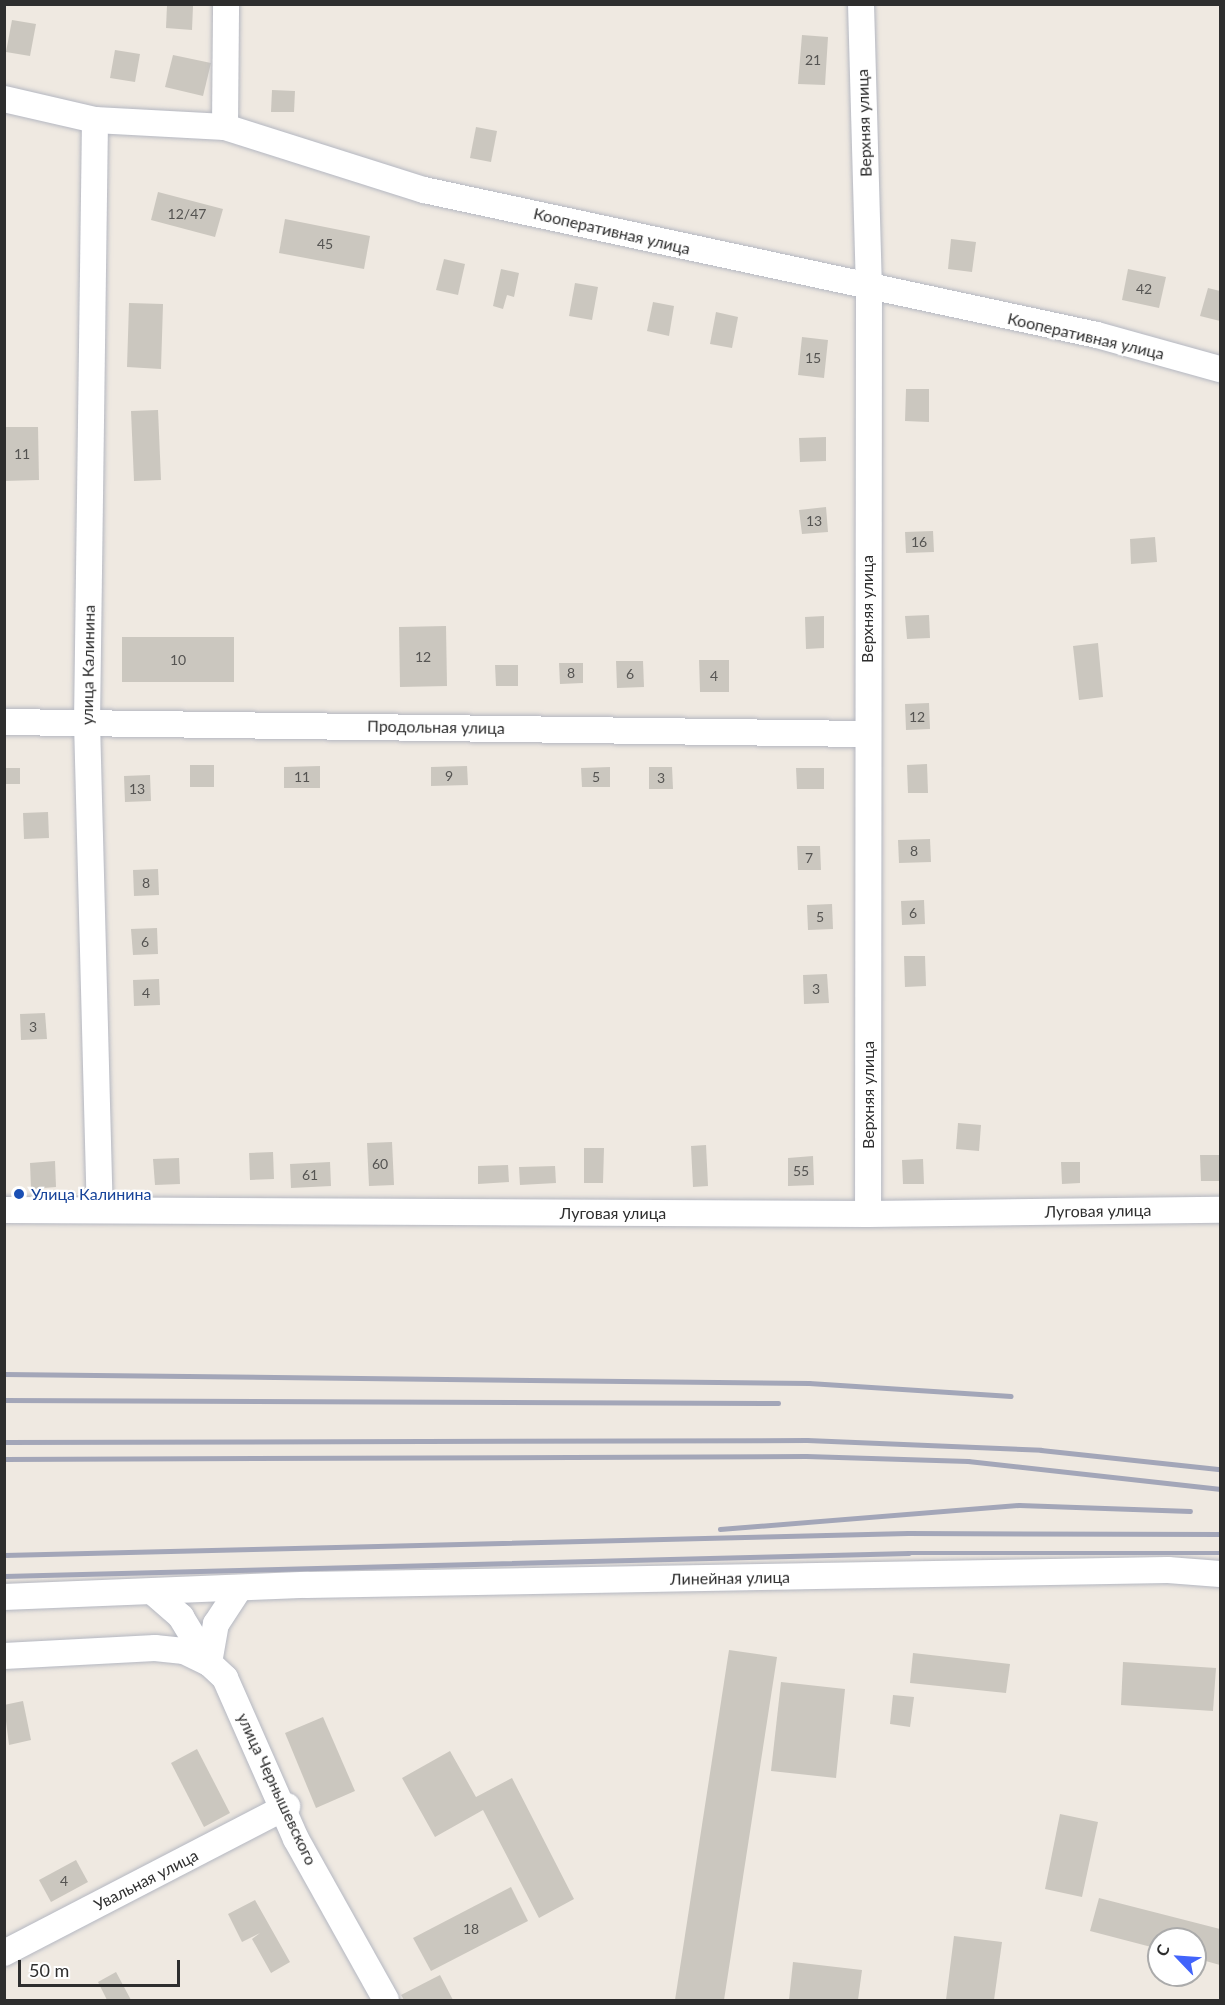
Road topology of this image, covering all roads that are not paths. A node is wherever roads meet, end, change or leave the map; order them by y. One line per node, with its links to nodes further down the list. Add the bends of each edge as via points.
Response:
1 (226, 4): 5 (street)
2 (861, 4): 6 (street, Верхняя улица)
3 (4, 99): 4 (street, Кооперативная улица)
4 (95, 120): 5 (street, Кооперативная улица); 9 (street, улица Калинина)
5 (225, 127): 6 (street, Кооперативная улица, via 423,190)
6 (869, 290): 7 (street, Кооперативная улица, via 1097,335); 10 (street, Верхняя улица)
7 (1221, 369)
8 (4, 722): 9 (street, Продольная улица)
9 (87, 722): 10 (street, Продольная улица); 12 (street, улица Калинина)
10 (867, 734): 14 (street, Верхняя улица)
11 (4, 1210): 12 (street, Луговая улица)
12 (100, 1210): 14 (street, Луговая улица)
13 (1221, 1210): 14 (street, Луговая улица)
14 (868, 1214)
15 (1221, 1574): 16 (street, Линейная улица, via 1156,1571)
16 (239, 1589): 17 (street, Линейная улица); 20 (street, via 216,1624)
17 (155, 1594): 18 (street, Линейная улица); 20 (street, via 181,1617)
18 (4, 1597)
19 (4, 1656): 20 (street, улица Чернышевского, via 155,1648 184,1651)
20 (209, 1663): 21 (street, улица Чернышевского, via 225,1678)
21 (287, 1806): 22 (street, Увальная улица); 23 (street, улица Чернышевского, via 296,1839)
22 (4, 1953)
23 (386, 2001)

